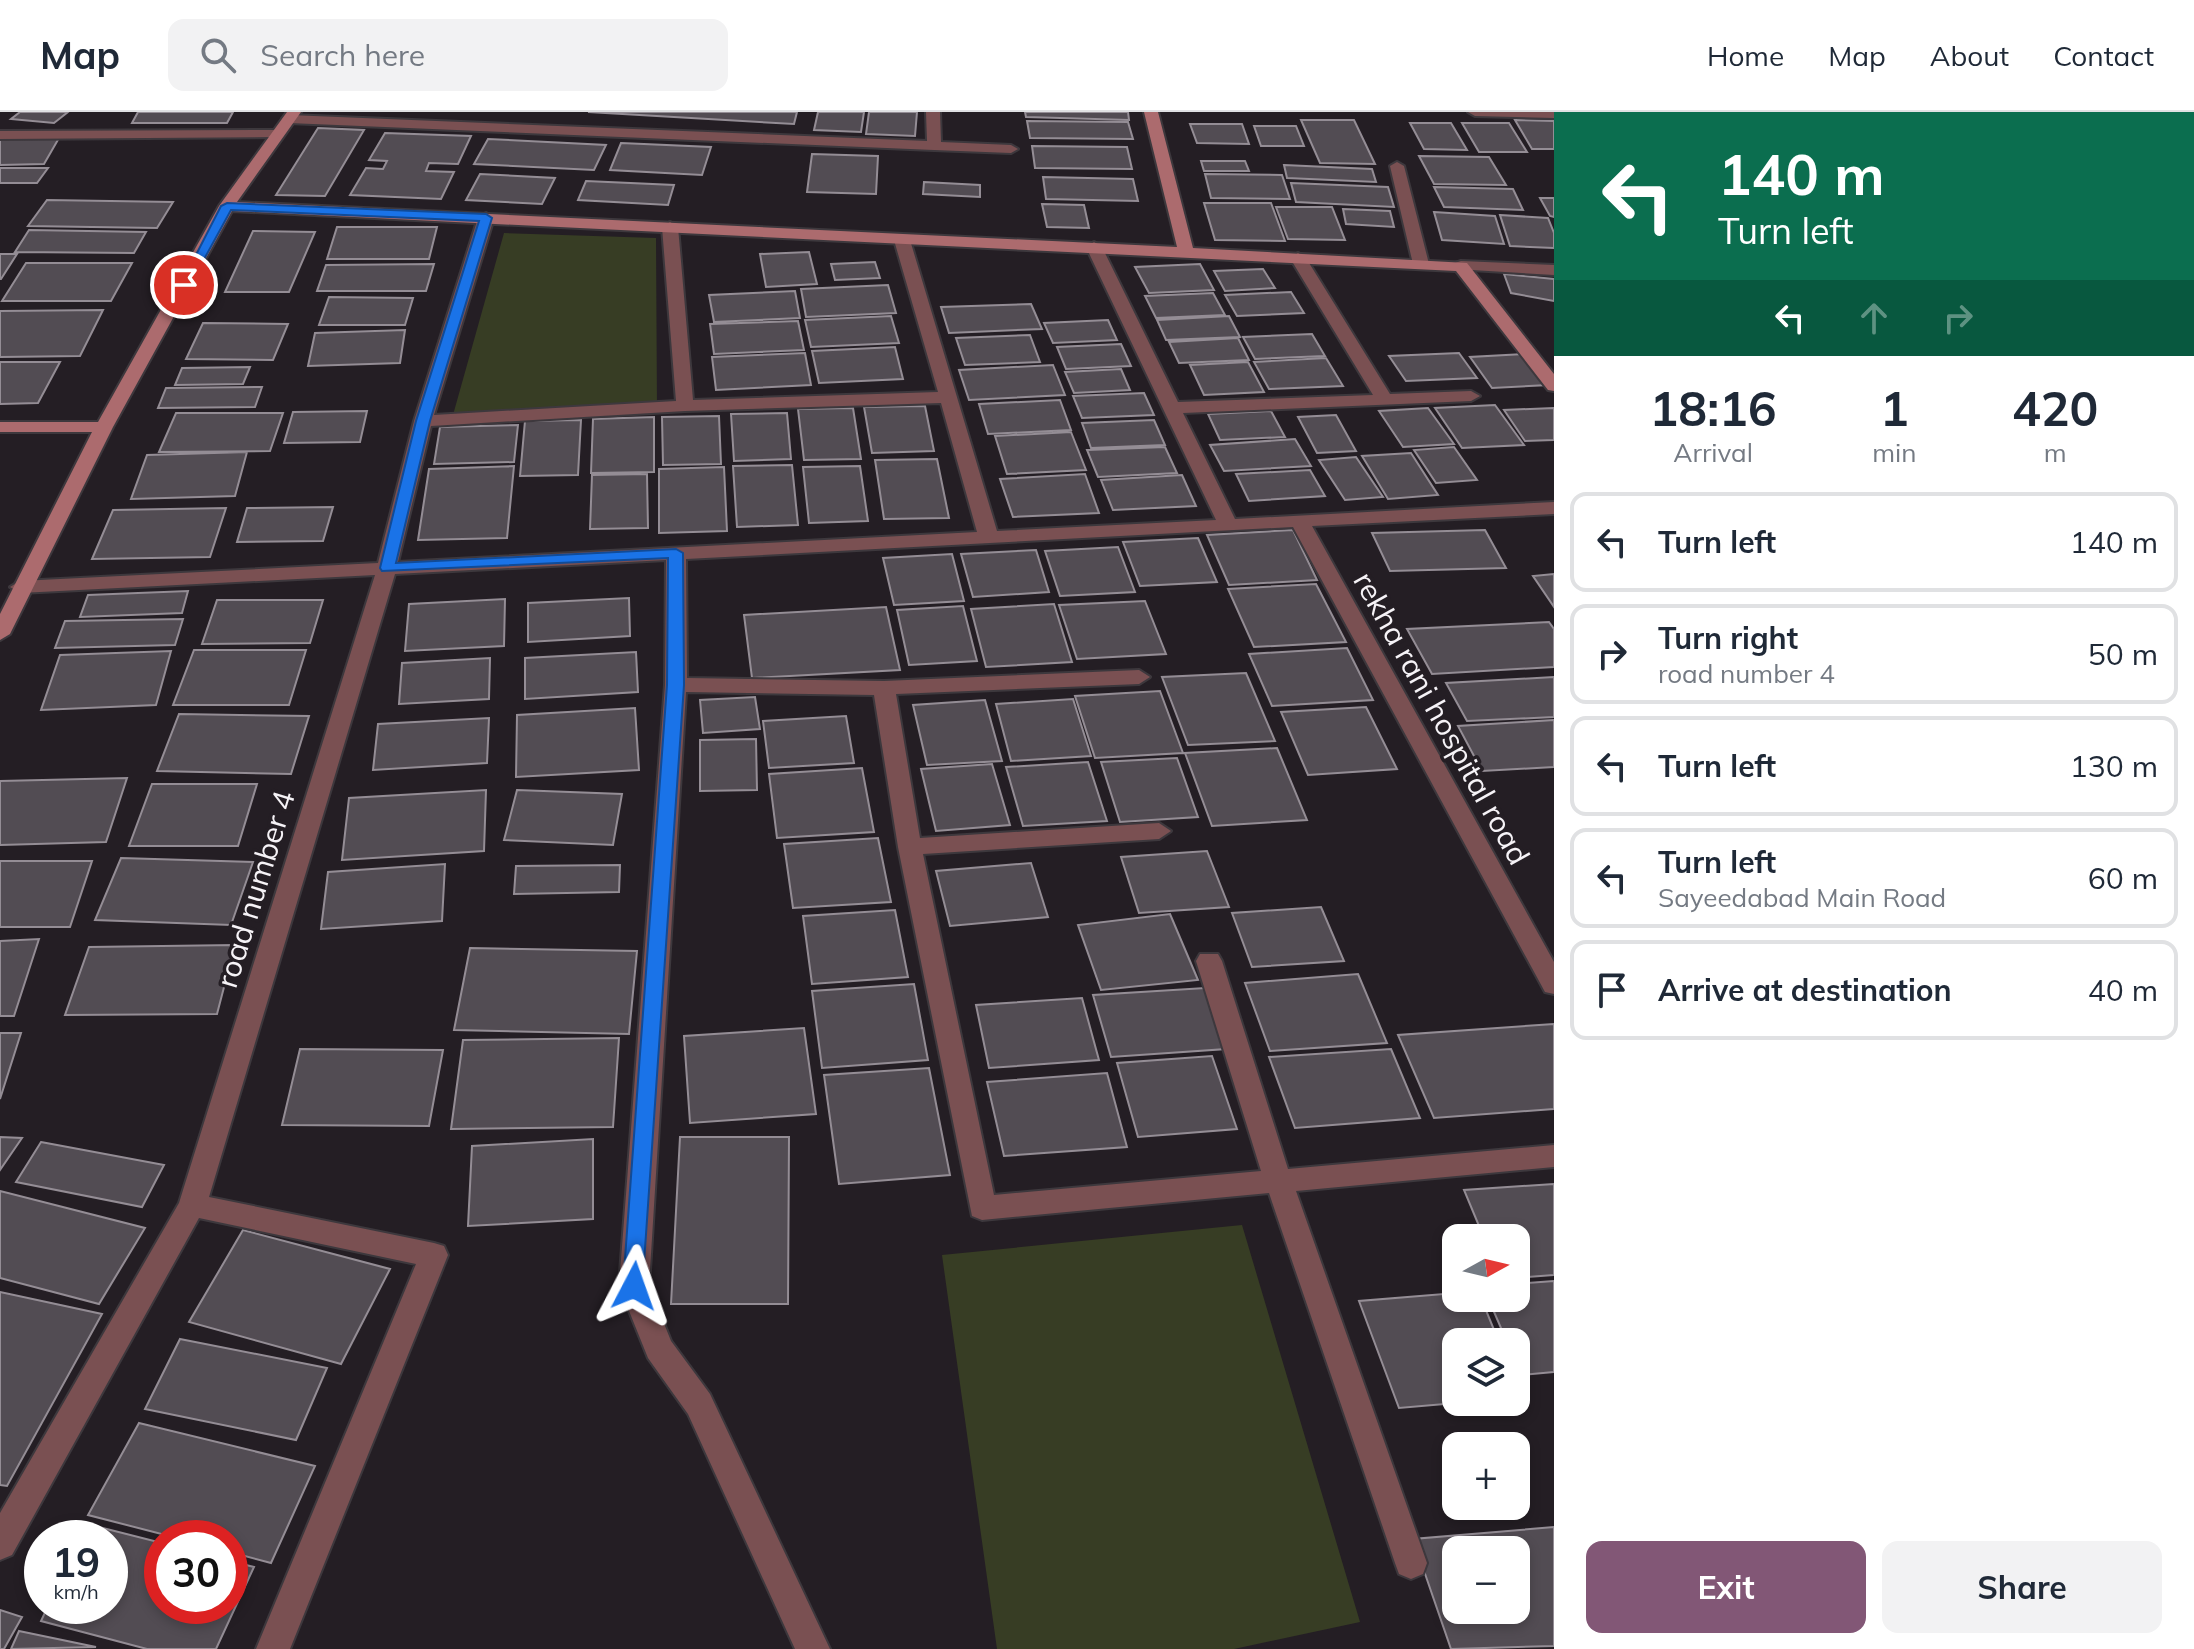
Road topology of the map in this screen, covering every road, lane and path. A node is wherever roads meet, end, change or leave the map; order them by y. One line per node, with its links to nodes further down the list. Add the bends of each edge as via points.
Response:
1 (933, 112): 8 (street)
2 (1151, 112): 16 (street)
3 (1475, 112): 4 (street)
4 (1554, 114)
5 (292, 116): 6 (street); 8 (street)
6 (276, 133): 7 (street); 11 (street)
7 (0, 135)
8 (934, 146): 9 (street)
9 (1011, 149)
10 (1397, 166): 18 (street)
11 (227, 206): 12 (street); 29 (street)
12 (486, 218): 13 (street); 27 (street, road number 4)
13 (670, 227): 14 (street); 25 (street)
14 (902, 240): 15 (street); 23 (street)
15 (1094, 247): 16 (street); 26 (street)
16 (1186, 252): 17 (street)
17 (1298, 258): 18 (street); 24 (street)
18 (1421, 264): 19 (street)
19 (1461, 266): 20 (street); 21 (street)
20 (1554, 270)
21 (1554, 386)
22 (1471, 396): 24 (street)
23 (948, 397): 25 (street); 33 (street)
24 (1386, 401): 26 (street)
25 (685, 406): 27 (street)
26 (1172, 408): 32 (street)
27 (423, 421): 35 (street, road number 4)
28 (0, 427): 29 (street)
29 (104, 427): 36 (street)
30 (1554, 508): 31 (street)
31 (1300, 522): 32 (street); 44 (street, rekha rani hospital road)
32 (1229, 527): 33 (street)
33 (989, 538): 34 (street)
34 (676, 553): 35 (street); 39 (street)
35 (387, 568): 36 (street); 47 (street, road number 4)
36 (20, 587): 37 (street)
37 (0, 634)
38 (1139, 677): 40 (street)
39 (676, 685): 40 (street); 51 (street, via 634,1286 659,1349 699,1404)
40 (884, 688): 42 (street)
41 (1159, 831): 42 (street)
42 (910, 847): 46 (street, via 982,1208)
43 (1209, 961): 46 (street)
44 (1554, 985)
45 (1554, 1156): 46 (street)
46 (1279, 1183): 49 (street)
47 (192, 1205): 48 (street, road number 4); 50 (street, via 434,1255)
48 (0, 1544)
49 (1411, 1563)
50 (273, 1649)
51 (813, 1649)

